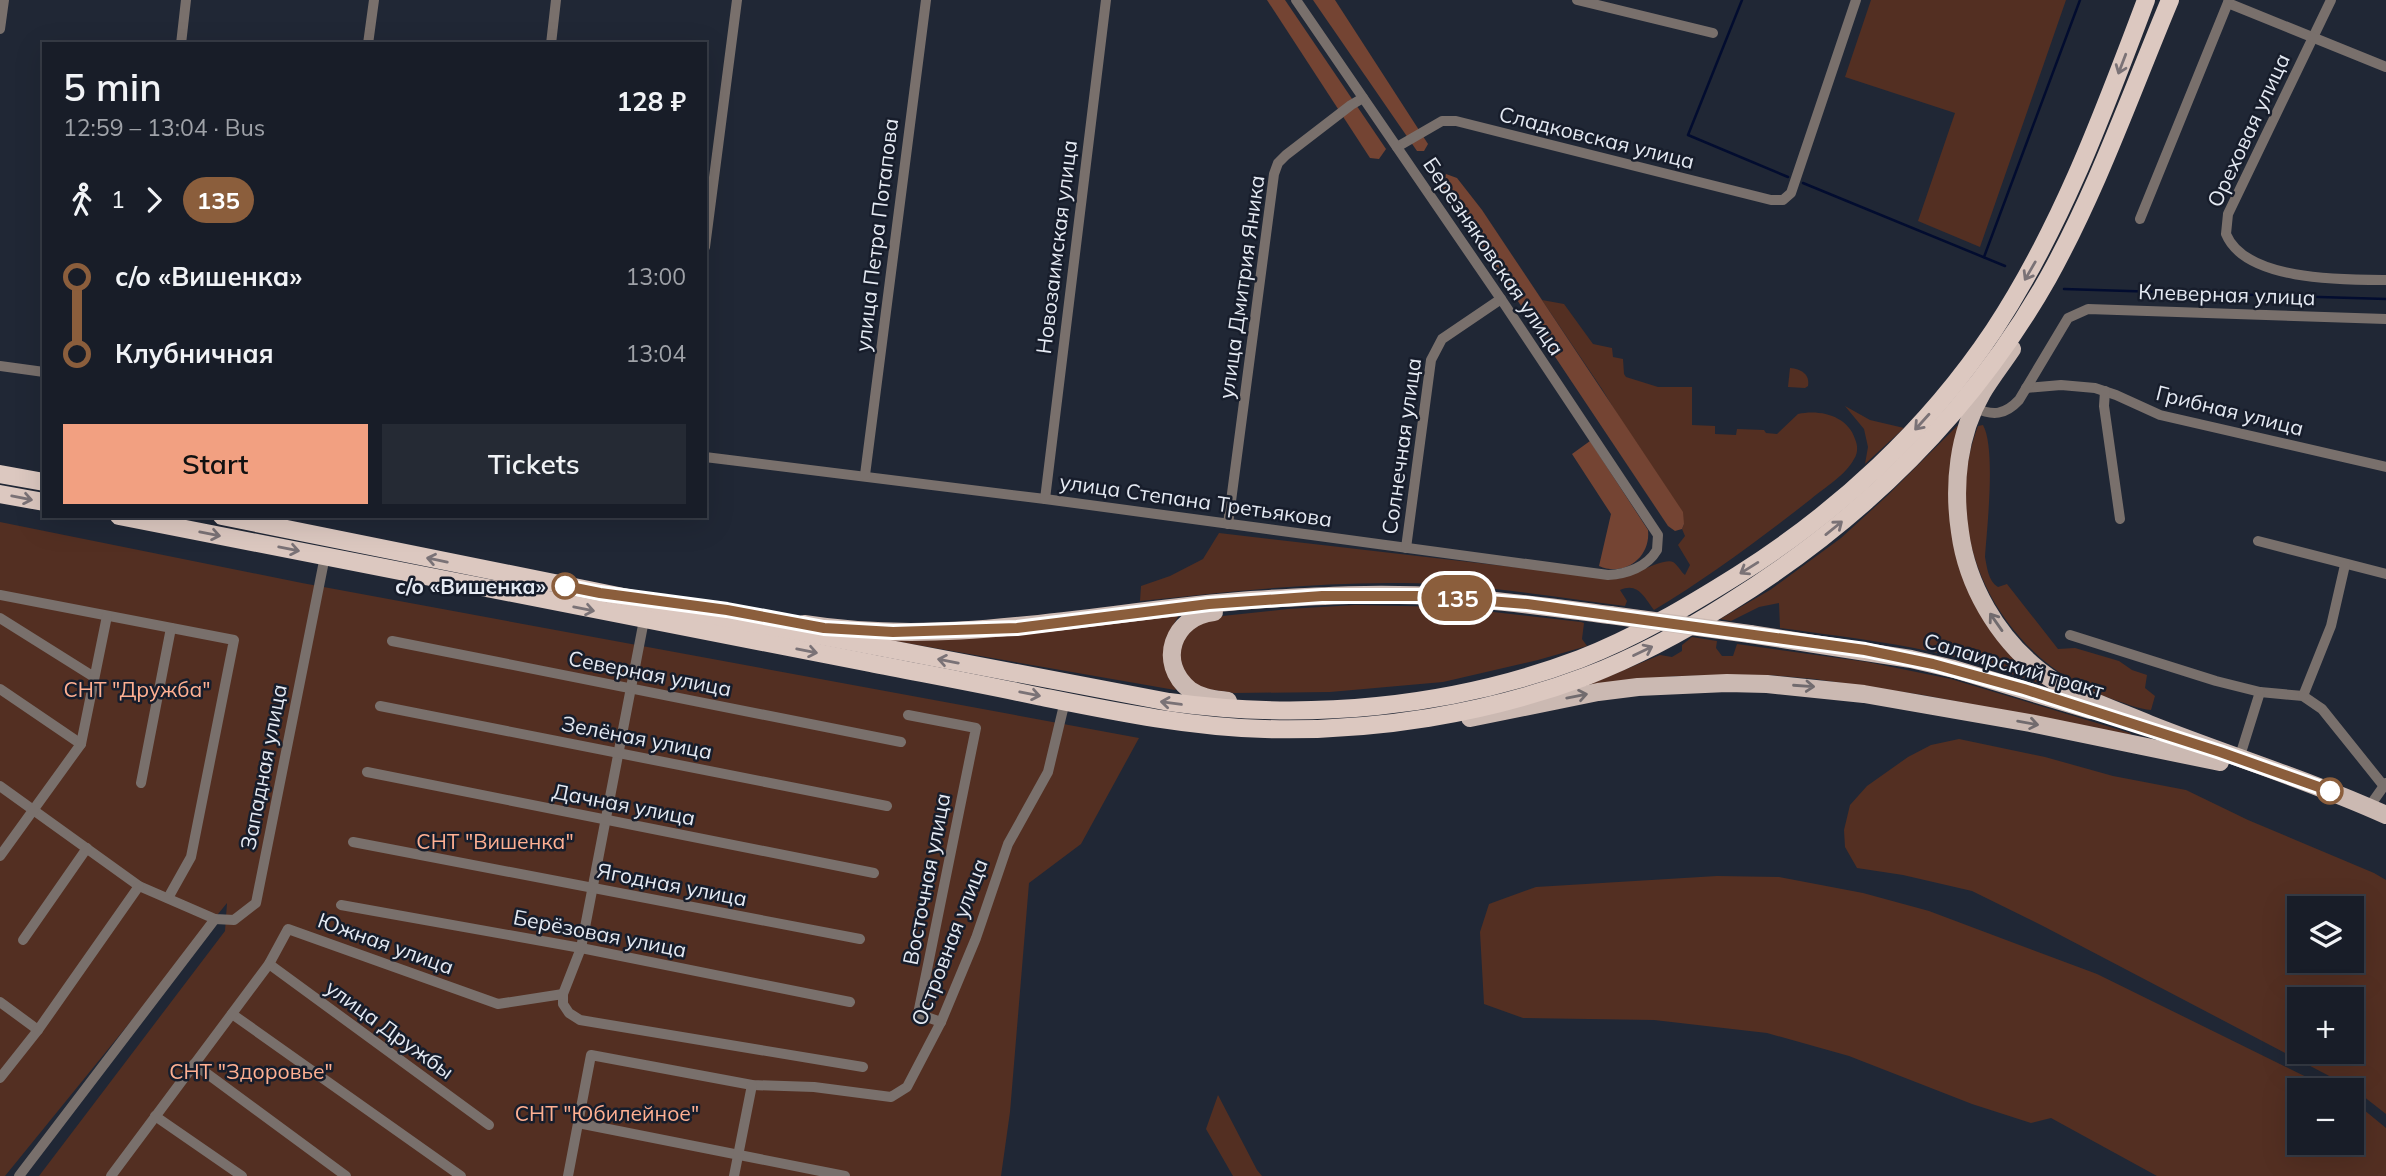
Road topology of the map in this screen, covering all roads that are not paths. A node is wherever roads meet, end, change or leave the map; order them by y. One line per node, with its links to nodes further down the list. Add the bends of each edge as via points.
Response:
1 (4, 0): 15 (street)
2 (186, 0): 18 (street)
3 (373, 0): 19 (street)
4 (556, 0): 20 (street)
5 (737, 0): 25 (street)
6 (926, 0): 37 (street, улица Петра Потапова)
7 (1105, 0): 40 (street, Новозаимская улица)
8 (1296, 0): 22 (street, Березняковская улица)
9 (1577, 0): 16 (street)
10 (1856, 0): 23 (street, Сладковская улица, via 1791,193 1783,200 1456,121 1427,127)
11 (2146, 0): 64 (highway, one-way to 64, via 2080,170 2029,273 1979,352 1901,444 1812,524 1690,605 1580,659)
12 (2171, 0): 33 (main road, via 2136,102 2082,227 2032,320); 72 (highway, one-way to 12, via 1332,728 1432,717 1503,702 1587,676 1702,619 1823,537 1915,455 2008,341 2070,234)
13 (2331, 0): 17 (street, Ореховая улица)
14 (2228, 2): 17 (street); 24 (street)
15 (0, 29)
16 (1713, 33)
17 (2313, 37): 21 (street); 26 (street, Ореховая улица, via 2228,214 2226,233 2236,248 2270,269 2325,279)
18 (181, 42)
19 (368, 42)
20 (551, 42)
21 (2386, 67)
22 (1363, 98): 23 (street, Березняковская улица); 46 (street, улица Дмитрия Яника, via 1294,148 1278,163 1274,174)
23 (1397, 147): 27 (street, Березняковская улица)
24 (2140, 219)
25 (707, 232)
26 (2386, 280)
27 (1501, 299): 47 (street, Березняковская улица); 50 (street, Солнечная улица, via 1442,339 1431,360)
28 (2386, 319): 31 (street, Клеверная улица, via 2088,309 2068,318)
29 (0, 366): 30 (street)
30 (42, 372)
31 (2026, 388): 32 (street, Грибная улица, via 2061,385); 33 (street, via 2006,412 1991,414)
32 (2105, 391): 35 (street, Грибная улица, via 2160,415); 44 (street)
33 (1975, 408): 75 (main road, one-way to 33, via 2078,695 2032,664 1997,624 1969,570 1959,523 1958,470)
34 (707, 457): 37 (street, улица Степана Третьякова)
35 (2386, 467)
36 (0, 474): 38 (highway)
37 (865, 475): 40 (street, улица Степана Третьякова)
38 (42, 482)
39 (0, 494): 41 (highway, one-way to 41)
40 (1045, 499): 46 (street, улица Степана Третьякова)
41 (42, 502)
42 (129, 518): 49 (highway, one-way to 49)
43 (232, 518): 45 (highway)
44 (2120, 520)
45 (257, 523): 49 (highway); 54 (highway, one-way to 45)
46 (1228, 523): 50 (street, улица Степана Третьякова)
47 (1658, 535): 50 (street, улица Степана Третьякова, via 1653,557 1615,575)
48 (2258, 541): 52 (street)
49 (253, 542): 51 (highway, one-way to 51)
50 (1406, 548)
51 (325, 556): 59 (highway, one-way to 59); 96 (street, Западная улица, via 256,903 234,920)
52 (2345, 565): 53 (street); 68 (street, via 2331,626)
53 (2386, 574)
54 (600, 593): 56 (main road, via 824,628 893,632 1005,629 1209,604); 64 (highway, one-way to 54, via 1332,710 1209,708)
55 (0, 595): 57 (street)
56 (1322, 596): 64 (main road, via 1196,616 1173,642 1178,677 1206,697 1269,703); 75 (main road, Салаирский тракт, bridge, via 1445,597 1865,650 1954,669)
57 (107, 616): 60 (street); 63 (street)
58 (0, 618): 63 (street)
59 (644, 620): 66 (street); 69 (highway, one-way to 69)
60 (171, 628): 79 (street); 94 (street, via 234,640 191,857)
61 (2070, 635): 67 (street)
62 (392, 641): 66 (street, Северная улица)
63 (94, 677): 74 (street)
64 (1482, 688)
65 (0, 689): 74 (street)
66 (631, 689): 73 (street, Северная улица); 76 (street)
67 (2260, 692): 68 (street); 77 (street)
68 (2303, 696): 80 (street, via 2322,709)
69 (1065, 701): 72 (highway, via 1198,724); 105 (street, Островная улица, via 1048,772 1008,844)
70 (380, 706): 76 (street, Зелёная улица)
71 (908, 715): 105 (street, Восточная улица, via 976,728 918,1014)
72 (1268, 729): 82 (main road, one-way to 82, via 1372,733 1638,687 1768,684 1864,694 2030,723 2206,758)
73 (901, 742)
74 (81, 744): 84 (street)
75 (2220, 752): 77 (main road)
76 (618, 753): 83 (street, Зелёная улица); 86 (street)
77 (2239, 759): 82 (main road)
78 (367, 772): 86 (street, Дачная улица)
79 (141, 783)
80 (2385, 784): 85 (street)
81 (0, 786): 84 (street)
82 (2318, 787): 85 (main road)
83 (887, 806)
84 (33, 810): 88 (street); 89 (street)
85 (2378, 811)
86 (606, 820): 91 (street, Дачная улица); 93 (street)
87 (353, 842): 93 (street, Ягодная улица)
88 (4, 843): 90 (street)
89 (87, 848): 92 (street); 98 (street)
90 (0, 856)
91 (874, 873)
92 (139, 886): 94 (street); 106 (street)
93 (592, 888): 97 (street, Ягодная улица); 99 (street)
94 (168, 898): 96 (street)
95 (341, 905): 99 (street, Берёзовая улица)
96 (215, 919): 116 (street)
97 (860, 939)
98 (23, 940)
99 (581, 948): 101 (street); 103 (street, Берёзовая улица)
100 (269, 964): 101 (street, Южная улица, via 288,929 498,1004); 104 (street, Южная улица); 113 (street, улица Дружбы)
101 (563, 994): 108 (street, via 563,1004 580,1020)
102 (0, 1002): 106 (street)
103 (850, 1002)
104 (232, 1014): 107 (street, Южная улица); 120 (street)
105 (941, 1022): 110 (street, Островная улица, via 907,1087 891,1097)
106 (38, 1030): 109 (street)
107 (194, 1064): 111 (street, Южная улица); 119 (street)
108 (863, 1067)
109 (0, 1078)
110 (752, 1085): 112 (street, Островная улица, via 591,1055); 114 (street)
111 (155, 1116): 115 (street, Южная улица); 118 (street)
112 (578, 1123): 114 (street); 121 (street)
113 (489, 1125)
114 (738, 1155): 122 (street); 123 (street)
115 (113, 1172): 117 (street)
116 (19, 1176)
117 (127, 1176)
118 (242, 1176)
119 (346, 1176)
120 (461, 1176)
121 (568, 1176)
122 (734, 1176)
123 (845, 1176)

